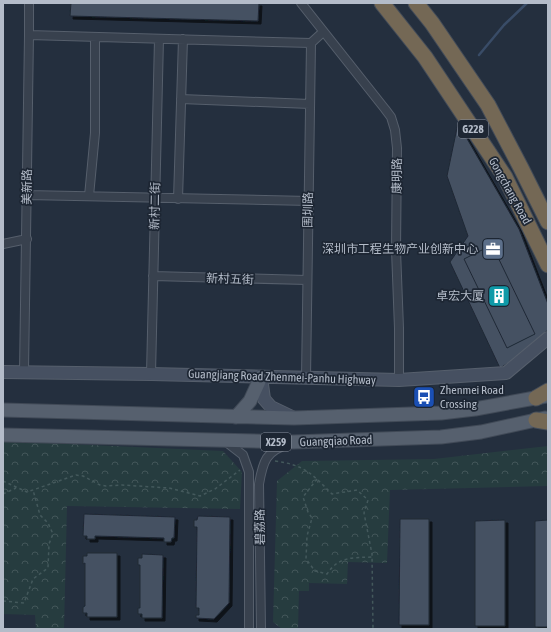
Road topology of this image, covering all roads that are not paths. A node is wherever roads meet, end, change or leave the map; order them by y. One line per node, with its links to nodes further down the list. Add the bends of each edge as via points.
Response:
1 (29, 3): 6 (street, 美新路)
2 (301, 3): 5 (street, 康明路)
3 (382, 3): 21 (highway, Gongchang Road / G228, via 425,57 505,177)
4 (416, 3): 18 (highway, Gongchang Road / G228, via 488,105)
5 (323, 32): 10 (street); 30 (street, 康明路, via 385,109 395,130)
6 (30, 35): 7 (street); 13 (street, 美新路)
7 (95, 37): 8 (street); 14 (street, via 95,133)
8 (158, 39): 9 (street); 15 (street, 新村二街)
9 (183, 40): 10 (street); 11 (street)
10 (311, 43): 12 (street, 围圳路)
11 (181, 99): 12 (street); 16 (street)
12 (310, 104): 17 (street, 围圳路)
13 (27, 195): 14 (street); 19 (street, 美新路)
14 (89, 196): 15 (street)
15 (155, 198): 16 (street); 22 (street, 新村二街)
16 (178, 199): 17 (street)
17 (308, 201): 23 (street, 围圳路)
18 (548, 222)
19 (26, 239): 20 (street); 26 (street, 美新路)
20 (3, 244)
21 (548, 265)
22 (153, 276): 23 (street, 新村五街); 27 (street, 新村二街)
23 (307, 280): 29 (street, 围圳路)
24 (548, 338): 30 (street, Guangjiang Road Zhenmei-Panhu Highway, via 506,373)
25 (3, 372): 26 (street, Guangjiang Road Zhenmei-Panhu Highway)
26 (24, 372): 27 (street, Guangjiang Road Zhenmei-Panhu Highway)
27 (151, 374): 28 (street, Guangjiang Road Zhenmei-Panhu Highway)
28 (261, 377): 29 (street, Guangjiang Road Zhenmei-Panhu Highway); 33 (main road, via 250,401); 34 (street, via 264,399 271,407)
29 (306, 378): 30 (street, Guangjiang Road Zhenmei-Panhu Highway)
30 (399, 380)
31 (544, 395): 34 (main road, Guangqiao Road / X259, via 441,413)
32 (3, 410): 33 (main road, Guangqiao Road / X259)
33 (236, 417): 34 (main road, Guangqiao Road / X259)
34 (294, 418)
35 (544, 420): 38 (main road, Guangqiao Road / X259, via 441,437)
36 (3, 435): 37 (main road, Guangqiao Road / X259)
37 (225, 441): 38 (main road, Guangqiao Road / X259); 39 (street, 碧荔路, via 243,456 249,472)
38 (294, 442): 40 (street, 碧荔路, via 271,452 262,467)
39 (249, 629)
40 (261, 629)

